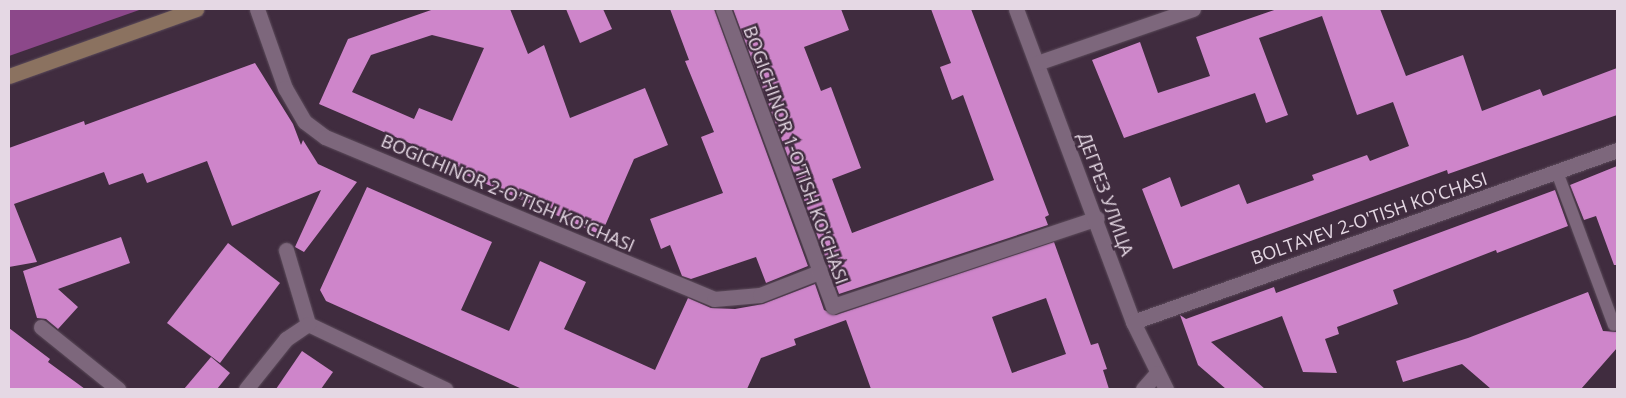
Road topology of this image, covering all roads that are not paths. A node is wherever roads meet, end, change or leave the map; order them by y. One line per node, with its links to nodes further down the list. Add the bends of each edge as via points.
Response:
1 (196, 9): 7 (main road)
2 (257, 9): 12 (street, BOGICHINOR 2-O'TISH KO'CHASI, via 286,88 305,122 325,137 714,299 760,295)
3 (722, 9): 12 (street, BOGICHINOR 1-O'TISH KO'CHASI)
4 (1016, 9): 6 (street, ДЕГРЕЗ УЛИЦА)
5 (1193, 9): 6 (street)
6 (1037, 63): 10 (street, ДЕГРЕЗ УЛИЦА)
7 (9, 76)
8 (1617, 150): 9 (street, BOLTAYEV 2-O'TISH KO'CHASI)
9 (1557, 172): 13 (street, BOLTAYEV 2-O'TISH KO'CHASI); 15 (lane)
10 (1097, 218): 12 (street, BOGICHINOR 1-O'TISH KO'CHASI, via 839,306 830,302); 13 (street, ДЕГРЕЗ УЛИЦА)
11 (286, 250): 14 (street)
12 (818, 272)
13 (1133, 322): 17 (street, ДЕГРЕЗ УЛИЦА)
14 (308, 324): 19 (street, via 286,339); 20 (street)
15 (1614, 325)
16 (41, 328): 18 (street)
17 (1157, 373): 21 (street); 22 (street, ДЕГРЕЗ УЛИЦА)
18 (118, 389)
19 (246, 389)
20 (445, 389)
21 (1143, 389)
22 (1166, 389)

